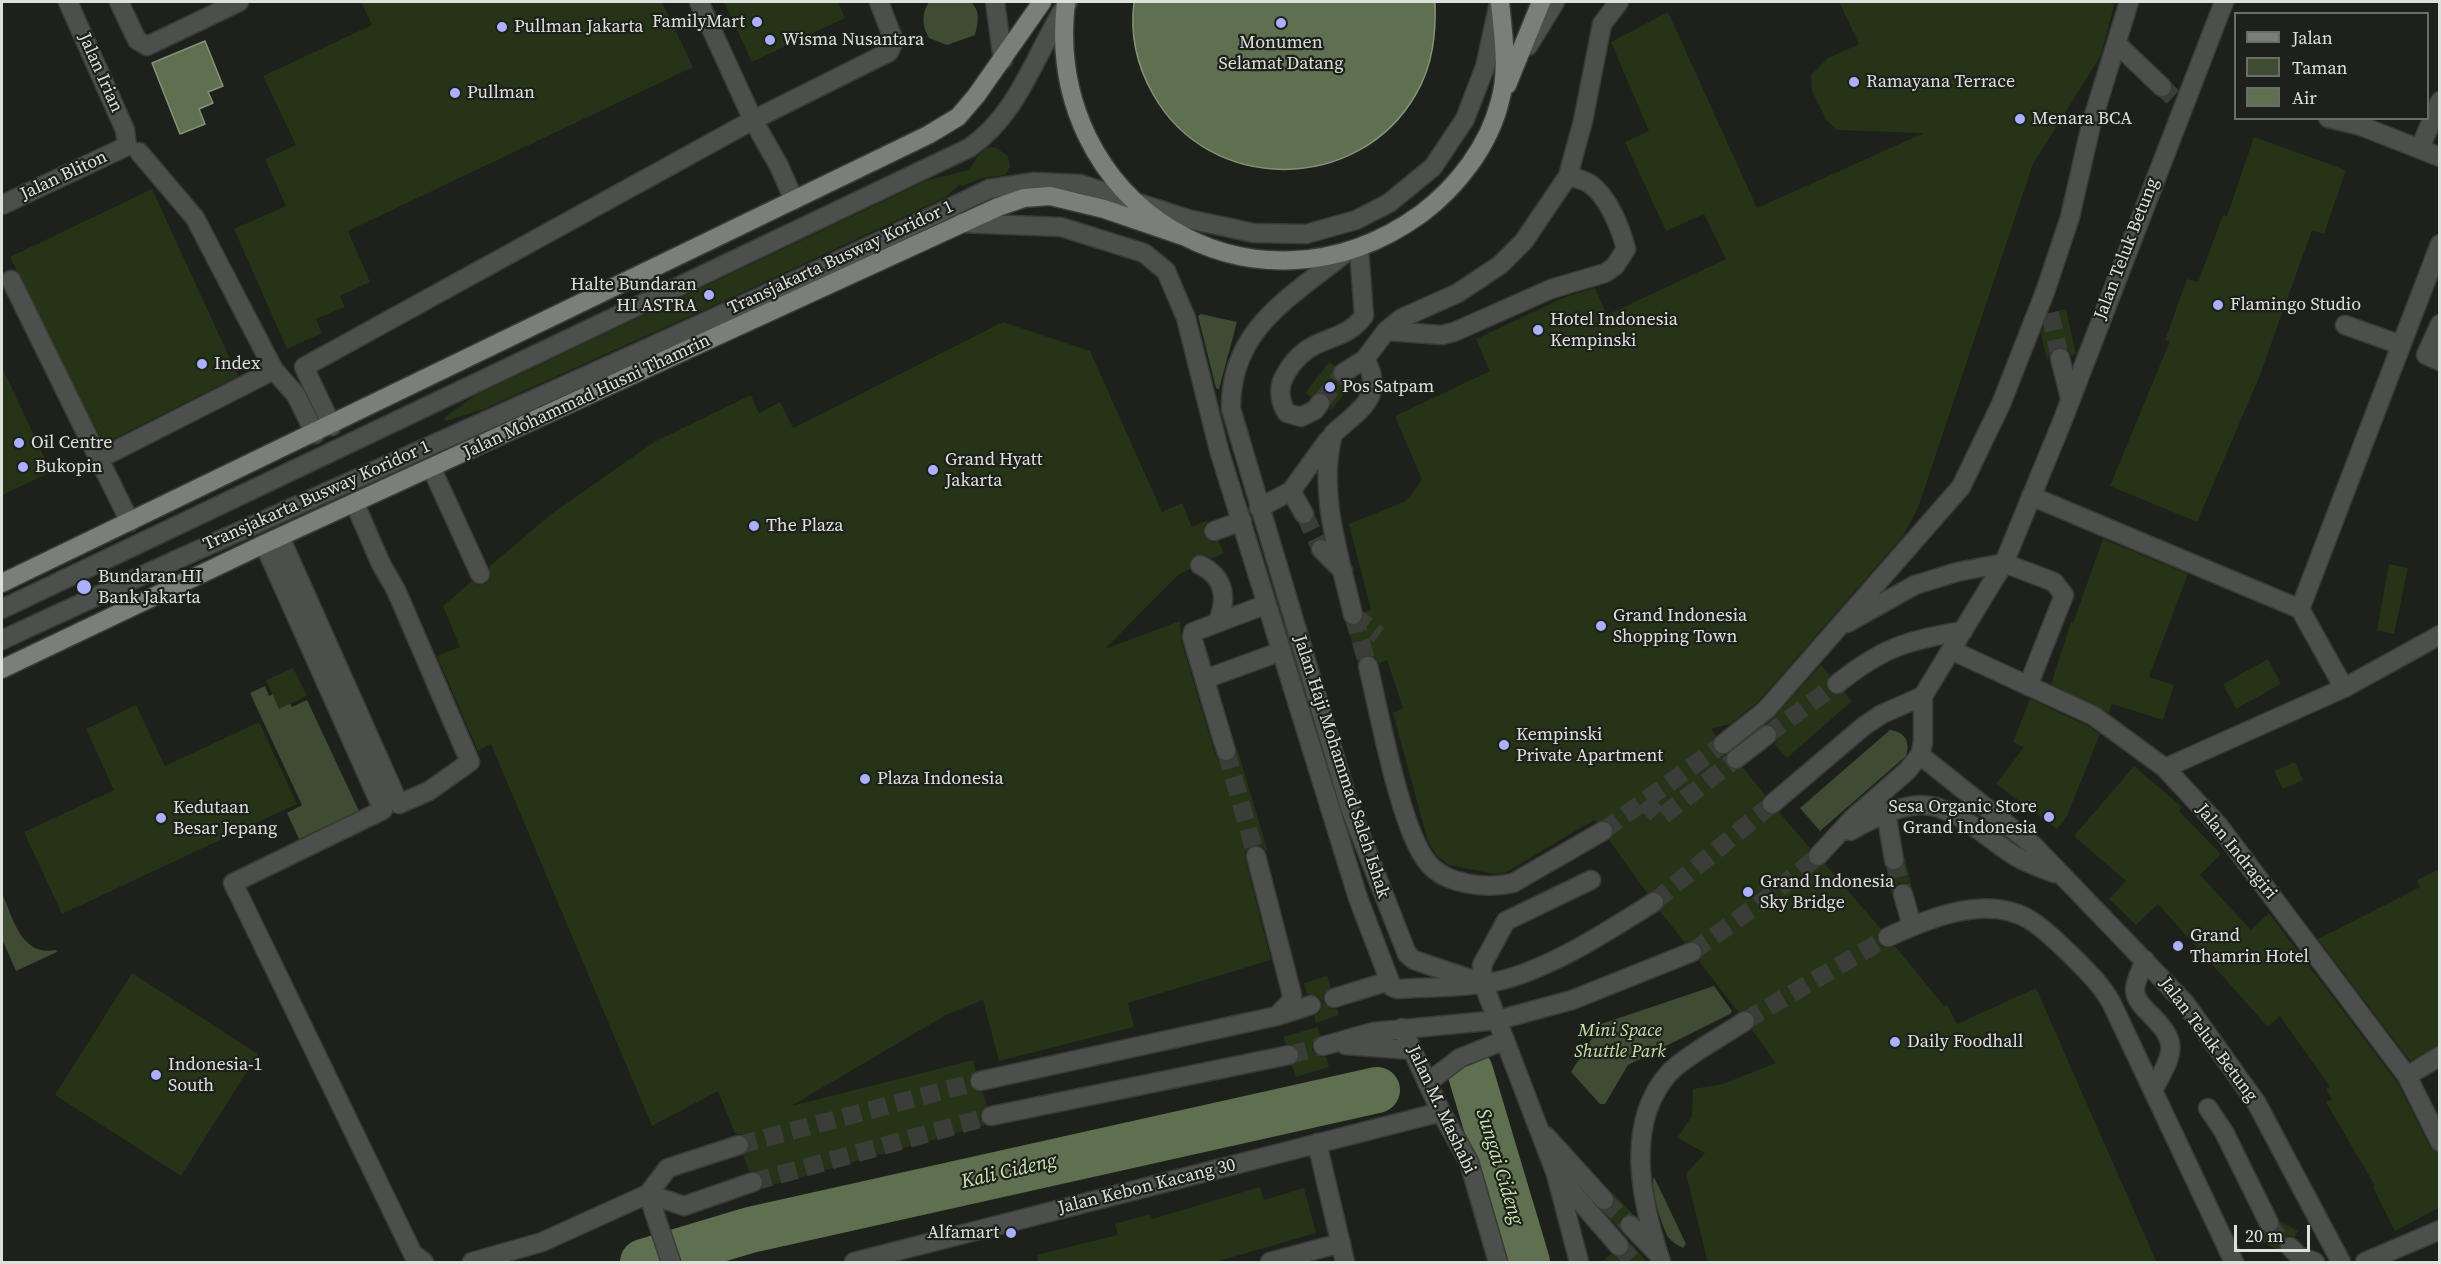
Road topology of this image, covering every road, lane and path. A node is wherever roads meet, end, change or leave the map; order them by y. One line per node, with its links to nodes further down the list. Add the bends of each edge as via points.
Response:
1 (68, 2): 24 (street, Jalan Irian)
2 (119, 2): 3 (street, via 137,40 147,46)
3 (239, 2)
4 (699, 2): 21 (street)
5 (879, 2): 21 (street, via 894,41 889,52)
6 (995, 2): 17 (street)
7 (1042, 2): 17 (main road)
8 (1500, 2): 19 (main road, via 1504,50); 28 (street, Transjakarta Busway Koridor 1, via 1485,67 1465,119 1433,167 1389,203 1356,220 1306,234 1226,228)
9 (1541, 2): 16 (main road)
10 (1555, 2): 16 (street, via 1532,42)
11 (1619, 2): 26 (street, via 1602,24)
12 (2128, 2): 15 (street)
13 (2224, 2): 18 (street, Jalan Teluk Betung)
14 (1066, 3): 28 (main road, via 1063,37 1071,98 1096,155); 69 (street, Transjakarta Busway Koridor 1, via 1011,107 969,148)
15 (2117, 44): 18 (street); 35 (street, via 2091,125 2070,217)
16 (1520, 54): 19 (main road)
17 (1004, 60): 27 (main road, via 958,117)
18 (2169, 93): 46 (street, Jalan Teluk Betung)
19 (1501, 101): 33 (main road, via 1478,153 1442,198 1406,225)
20 (2439, 101): 23 (street)
21 (753, 120): 27 (street, via 780,166); 48 (street, via 304,367)
22 (2336, 120): 23 (street)
23 (2420, 148): 25 (street)
24 (133, 149): 29 (street, Jalan Bliton); 44 (street, via 195,218)
25 (2439, 157)
26 (1568, 176): 39 (street, via 1524,241 1500,265 1458,293 1402,318); 39 (street, via 1597,190 1623,236 1626,249 1615,266 1448,333)
27 (794, 200): 48 (main road)
28 (1136, 203): 31 (main road); 76 (street, Transjakarta Busway Koridor 1, via 1080,184 1034,182 989,189)
29 (2, 205)
30 (960, 223): 31 (main road, Jalan Mohammad Husni Thamrin, via 1024,198 1050,196 1104,209); 52 (main road, Jalan Mohammad Husni Thamrin); 58 (street, Jalan Haji Mohammad Saleh Ishak, via 1061,227 1130,248 1157,261 1166,271 1186,318 1219,450)
31 (1183, 236): 33 (main road, via 1208,247 1260,260 1287,261)
32 (2439, 244): 40 (street)
33 (1351, 252): 47 (street, via 1364,316 1352,328 1308,347 1290,364 1281,382 1287,413 1301,417); 56 (street, Jalan Haji Mohammad Saleh Ishak, via 1265,317 1240,355 1231,409)
34 (11, 280): 51 (street)
35 (2045, 292): 36 (street); 73 (street, via 2001,405 1961,487)
36 (2049, 312)
37 (2439, 324): 43 (street, via 2426,355)
38 (2345, 325): 40 (street)
39 (1386, 332): 42 (street)
40 (2401, 345): 70 (street)
41 (2060, 357): 46 (street)
42 (1365, 359): 45 (street); 50 (street, via 1372,371 1367,401 1359,414)
43 (2439, 361)
44 (274, 370): 49 (street, via 296,395); 51 (street)
45 (1343, 373)
46 (2070, 398): 54 (street, Jalan Teluk Betung)
47 (1320, 404)
48 (332, 426): 49 (main road)
49 (315, 434): 59 (main road)
50 (1333, 434): 53 (street); 65 (street, via 1328,452 1329,501)
51 (99, 459): 59 (street)
52 (432, 469): 55 (main road, Jalan Mohammad Husni Thamrin); 66 (street)
53 (1291, 491): 56 (street); 57 (street)
54 (2031, 496): 63 (street, Jalan Teluk Betung); 70 (street)
55 (355, 504): 61 (main road, Jalan Mohammad Husni Thamrin); 61 (street, via 470,762 429,791 399,804)
56 (1259, 508): 108 (street, Jalan Haji Mohammad Saleh Ishak, via 1350,808 1407,954 1414,960)
57 (1304, 514)
58 (1242, 520): 60 (street); 68 (street, Jalan Haji Mohammad Saleh Ishak)
59 (130, 522): 67 (main road)
60 (1214, 531)
61 (272, 541): 80 (main road, Jalan Mohammad Husni Thamrin); 141 (street, via 383,810 233,883 412,1254)
62 (1321, 549): 65 (street)
63 (2004, 563): 73 (street, via 1915,585); 74 (street, Jalan Teluk Betung); 83 (street, via 2054,582 2064,595)
64 (1200, 565): 72 (street, via 1210,570 1223,589)
65 (1343, 571): 71 (street)
66 (480, 574)
67 (2, 583)
68 (1267, 603): 72 (street); 78 (street, Jalan Haji Mohammad Saleh Ishak)
69 (2, 609)
70 (2300, 609): 84 (street)
71 (1353, 615)
72 (1217, 623): 81 (street, via 1192,634)
73 (1837, 629): 87 (street, via 1766,710)
74 (1963, 631): 77 (street, Jalan Teluk Betung); 82 (street, via 1888,648)
75 (2439, 635): 84 (street)
76 (2, 640)
77 (1951, 650): 83 (street, Jalan Indragiri); 85 (street, Jalan Teluk Betung)
78 (1282, 651): 81 (street); 107 (street, Jalan Haji Mohammad Saleh Ishak, via 1358,898)
79 (1368, 666): 94 (street, via 1426,862 1442,876 1502,886 1523,879)
80 (2, 669)
81 (1205, 679): 88 (street)
82 (1837, 684)
83 (2028, 686): 91 (street, Jalan Indragiri, via 2094,716)
84 (2344, 688): 91 (street)
85 (1923, 696): 89 (street); 92 (street, via 1864,726)
86 (1767, 735): 90 (street)
87 (1723, 744)
88 (1226, 751)
89 (1920, 755): 95 (street, Jalan Teluk Betung); 99 (street, Jalan Teluk Betung, via 2034,846)
90 (1736, 759)
91 (2165, 768): 119 (street, Jalan Indragiri, via 2219,826)
92 (1772, 804)
93 (1886, 812): 95 (street, Jalan Teluk Betung); 98 (street); 99 (street, Jalan Teluk Betung, via 1920,805 1942,810 2012,855)
94 (1603, 831)
95 (1836, 838): 96 (street, Jalan Teluk Betung)
96 (1818, 855)
97 (1256, 856): 111 (street, via 1292,995 1291,1002)
98 (1894, 860)
99 (2059, 875): 106 (street, Jalan Teluk Betung)
100 (1591, 880): 108 (street, via 1506,921 1482,965)
101 (1903, 894): 103 (street)
102 (1654, 902): 108 (street, via 1554,960)
103 (1912, 926): 104 (street); 122 (street, via 1940,916 1988,909 2006,910 2029,920 2101,984)
104 (1888, 938)
105 (1692, 952): 112 (street, via 1572,1000)
106 (2145, 960): 122 (street, via 2135,990 2137,998 2166,1029 2171,1043); 151 (street, Jalan Teluk Betung, via 2185,1003 2256,1102)
107 (1389, 981): 108 (street, via 1397,989); 109 (street)
108 (1483, 984): 112 (street)
109 (1334, 998)
110 (1311, 1005): 111 (street)
111 (1277, 1016): 120 (street)
112 (1498, 1020): 114 (street); 115 (street)
113 (1744, 1021): 140 (street, via 1669,1073 1645,1118 1640,1170)
114 (1402, 1028): 116 (street, Jalan M. Mashabi); 116 (street, via 1329,1045)
115 (1505, 1040): 121 (street, via 1460,1058); 126 (street)
116 (1412, 1050): 121 (street, Jalan M. Mashabi)
117 (1289, 1055): 125 (street)
118 (2439, 1056): 119 (street)
119 (2407, 1076): 127 (street, Jalan Indragiri)
120 (980, 1081)
121 (1427, 1083): 124 (street, Jalan M. Mashabi)
122 (2153, 1090): 149 (street)
123 (2208, 1108): 134 (street)
124 (1441, 1112): 128 (street, Jalan Kebon Kacang 30); 147 (street, Jalan M. Mashabi, via 1469,1162)
125 (990, 1116)
126 (1537, 1126): 130 (street); 133 (street)
127 (2439, 1142)
128 (1317, 1143): 137 (street); 144 (street, Jalan Kebon Kacang 30)
129 (739, 1145): 132 (street, via 668,1168)
130 (1556, 1174): 138 (street); 148 (street)
131 (753, 1182): 132 (street, via 684,1206)
132 (648, 1194): 142 (street, via 542,1242); 143 (street)
133 (1604, 1200)
134 (2269, 1223)
135 (1630, 1226): 140 (street)
136 (2439, 1230): 152 (street)
137 (1341, 1243): 145 (street); 146 (street)
138 (1619, 1246)
139 (2290, 1247): 150 (street)
140 (1663, 1260)
141 (424, 1263)
142 (472, 1263)
143 (671, 1263)
144 (854, 1263)
145 (1270, 1263)
146 (1345, 1263)
147 (1498, 1263)
148 (1579, 1263)
149 (2234, 1263)
150 (2315, 1263)
151 (2341, 1263)
152 (2365, 1263)

